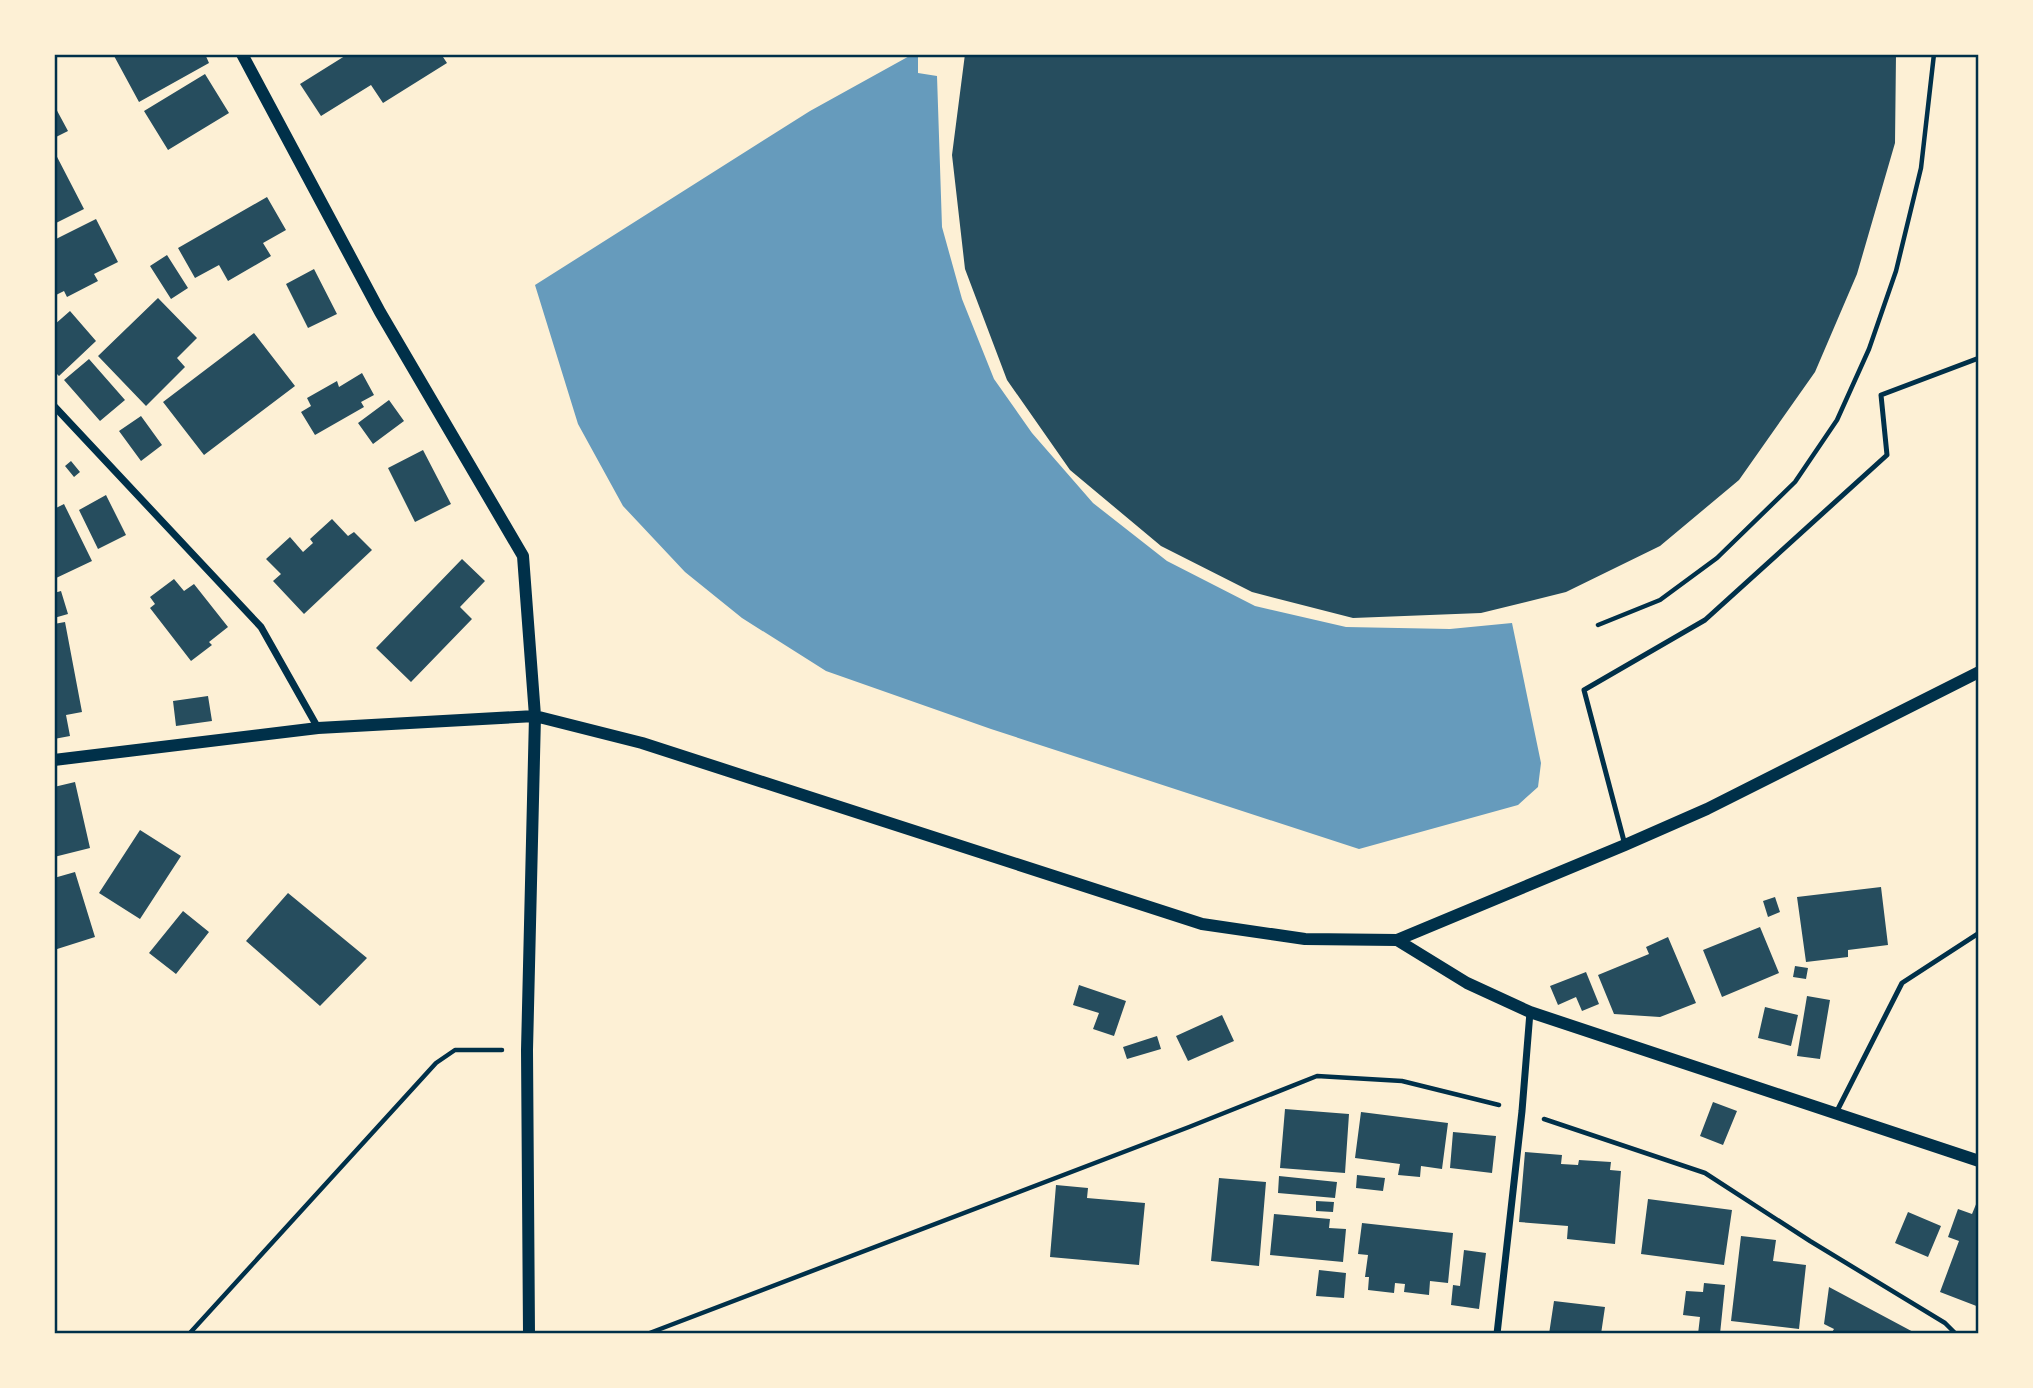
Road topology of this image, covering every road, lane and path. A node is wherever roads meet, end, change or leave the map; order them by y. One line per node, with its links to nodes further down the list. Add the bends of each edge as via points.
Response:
1 (242, 54): 7 (street, via 380,312 523,556)
2 (1934, 54): 5 (path, via 1921,168 1896,271 1869,349 1837,420 1795,482 1717,558 1660,600)
3 (1979, 358): 10 (lane, via 1881,395 1887,455 1705,620 1584,690)
4 (54, 406): 8 (street, via 261,627)
5 (1598, 625)
6 (1979, 672): 10 (street, via 1707,809)
7 (535, 716): 8 (street); 12 (street, via 642,743 1202,924 1305,939); 14 (street)
8 (318, 728): 9 (street)
9 (54, 760)
10 (1625, 845): 12 (street)
11 (1979, 933): 16 (lane, via 1902,983)
12 (1397, 940): 13 (street, via 1467,983)
13 (1530, 1012): 15 (street); 16 (street)
14 (527, 1050): 18 (path, via 455,1051 436,1063); 19 (street)
15 (1522, 1111): 20 (path, via 1402,1081 1317,1076); 21 (street); 22 (path, via 1705,1173)
16 (1836, 1113): 17 (street)
17 (1979, 1161)
18 (189, 1334)
19 (529, 1334)
20 (647, 1334)
21 (1497, 1334)
22 (1956, 1334)

